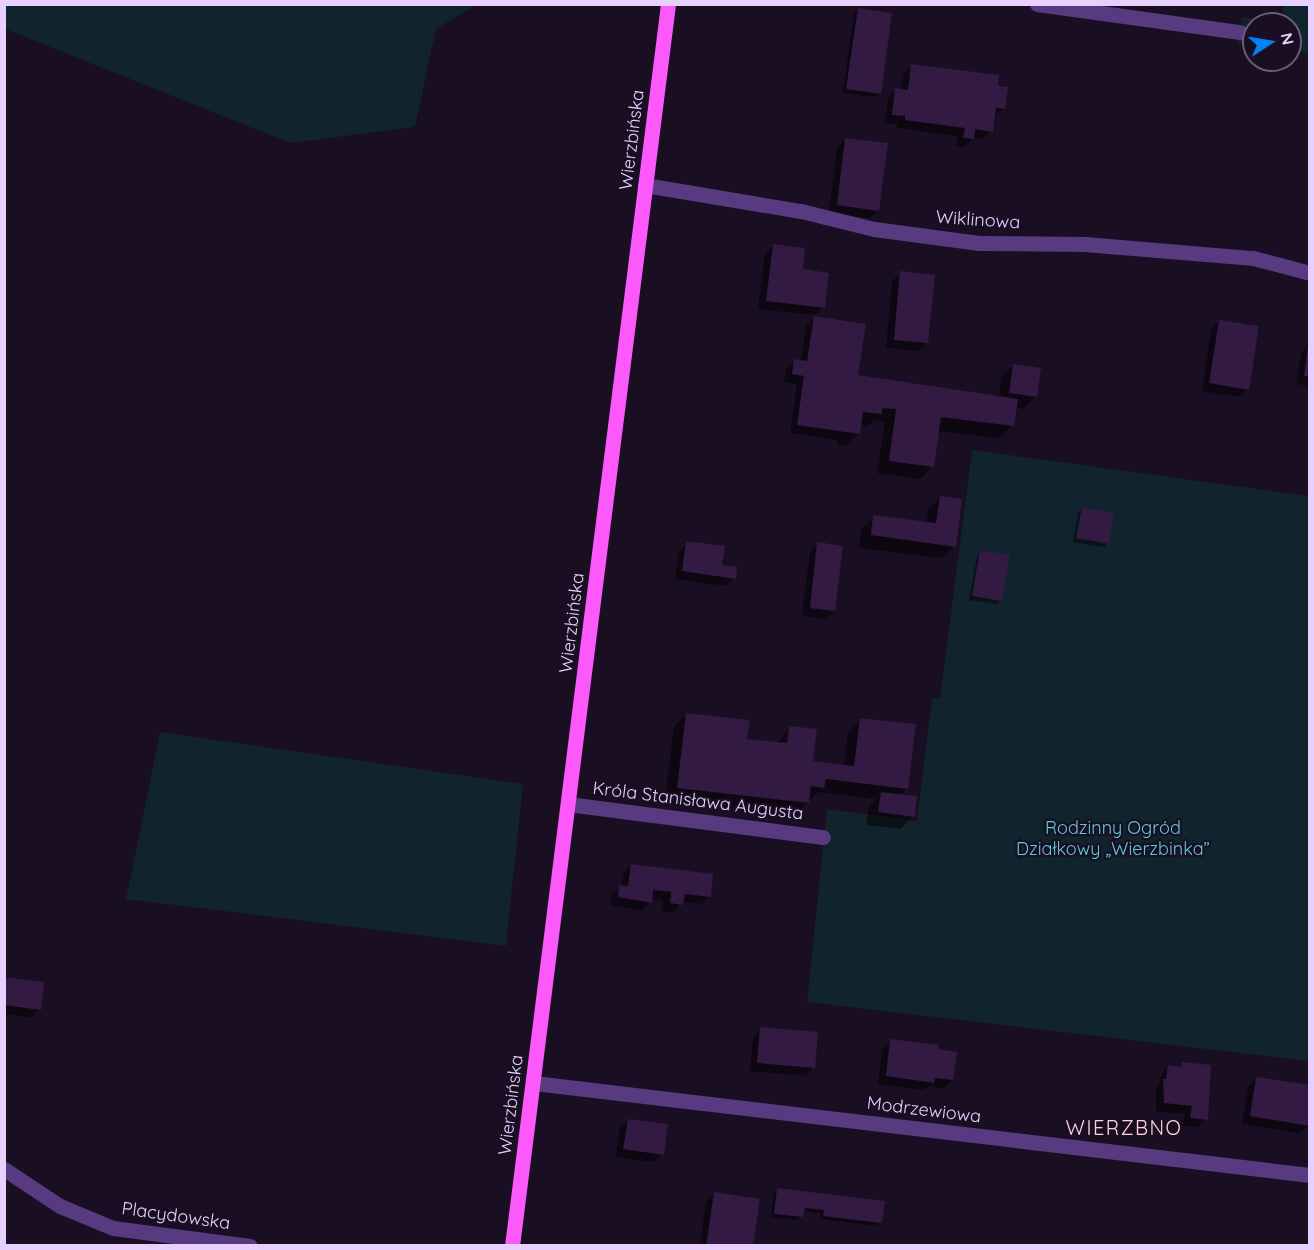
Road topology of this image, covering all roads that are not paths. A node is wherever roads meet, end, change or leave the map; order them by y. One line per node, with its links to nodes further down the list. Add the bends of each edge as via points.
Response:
1 (668, 4): 4 (main road, Wierzbińska)
2 (1037, 4): 3 (street)
3 (1240, 32)
4 (645, 185): 5 (street, Wiklinowa, via 801,211 874,229 968,242 1085,243 1253,258); 6 (main road, Wierzbińska)
5 (1310, 273)
6 (568, 804): 7 (street, Króla Stanisława Augusta); 8 (main road, Wierzbińska)
7 (823, 837)
8 (534, 1083): 10 (street, Modrzewiowa); 12 (main road, Wierzbińska)
9 (4, 1169): 11 (street, Placydowska, via 60,1206 113,1228)
10 (1310, 1175)
11 (250, 1245)
12 (512, 1245)

